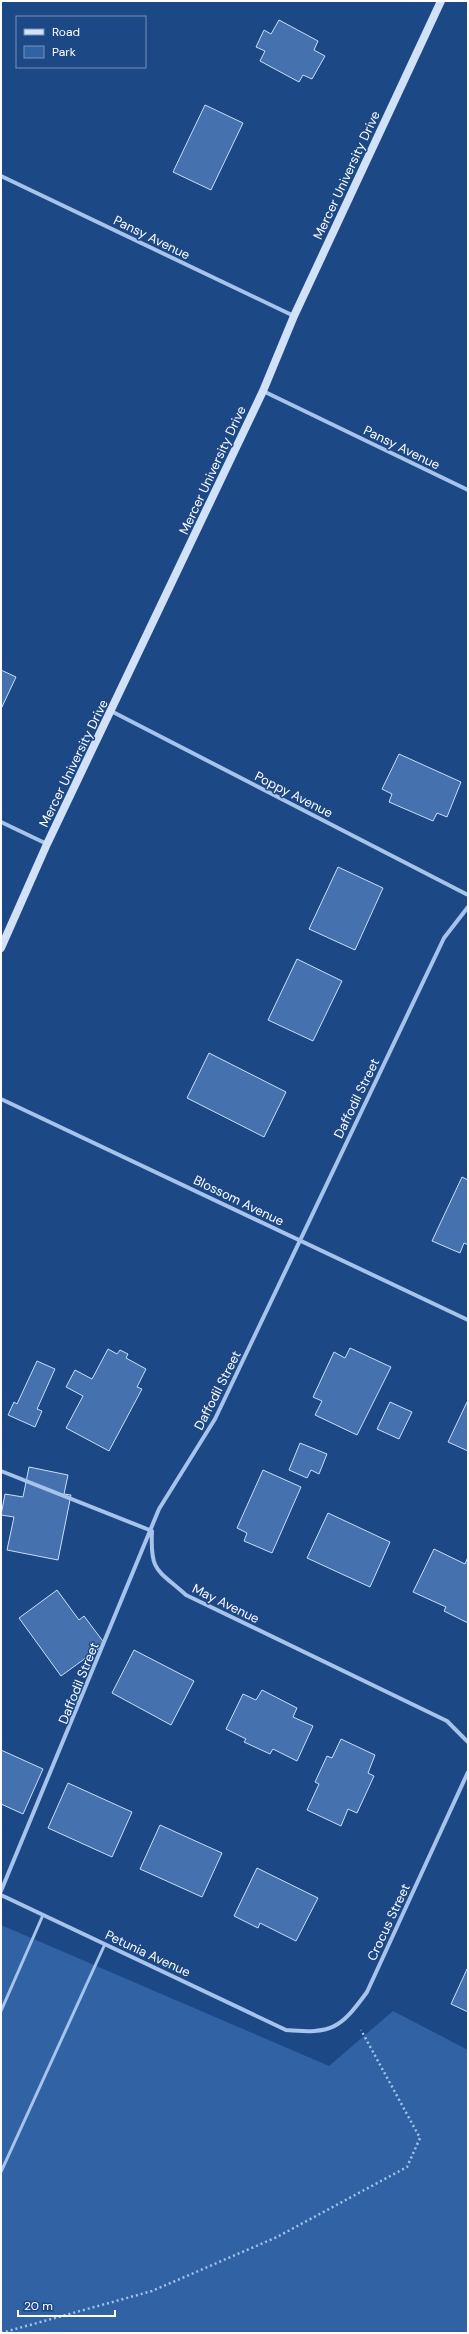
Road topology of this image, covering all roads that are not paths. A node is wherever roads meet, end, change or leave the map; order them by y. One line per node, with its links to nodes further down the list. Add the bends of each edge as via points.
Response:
1 (441, 1): 3 (main road, Mercer University Drive)
2 (1, 176): 3 (street, Pansy Avenue)
3 (294, 316): 4 (main road, Mercer University Drive)
4 (263, 391): 5 (street, Pansy Avenue); 6 (main road, Mercer University Drive)
5 (468, 490)
6 (111, 711): 8 (main road, Mercer University Drive); 9 (street, Poppy Avenue)
7 (1, 822): 8 (street)
8 (47, 844): 11 (main road, Mercer University Drive)
9 (468, 895)
10 (468, 907): 13 (street, Daffodil Street, via 444,938)
11 (1, 948)
12 (1, 1099): 13 (street, Blossom Avenue)
13 (298, 1240): 14 (street, Blossom Avenue); 16 (street, Daffodil Street, via 258,1332 215,1419 159,1509)
14 (468, 1320)
15 (1, 1471): 16 (street)
16 (152, 1531): 17 (street, May Avenue, via 150,1554 155,1567 186,1595 447,1721); 19 (street, Daffodil Street)
17 (468, 1742)
18 (468, 1772): 24 (street, Crocus Street, via 367,1992 352,2013 338,2025 315,2033)
19 (1, 1891)
20 (1, 1895): 21 (street, Petunia Avenue)
21 (43, 1915): 22 (street, Petunia Avenue); 23 (lane)
22 (105, 1944): 24 (street, Petunia Avenue); 25 (lane)
23 (1, 2011)
24 (286, 2030)
25 (1, 2172)

